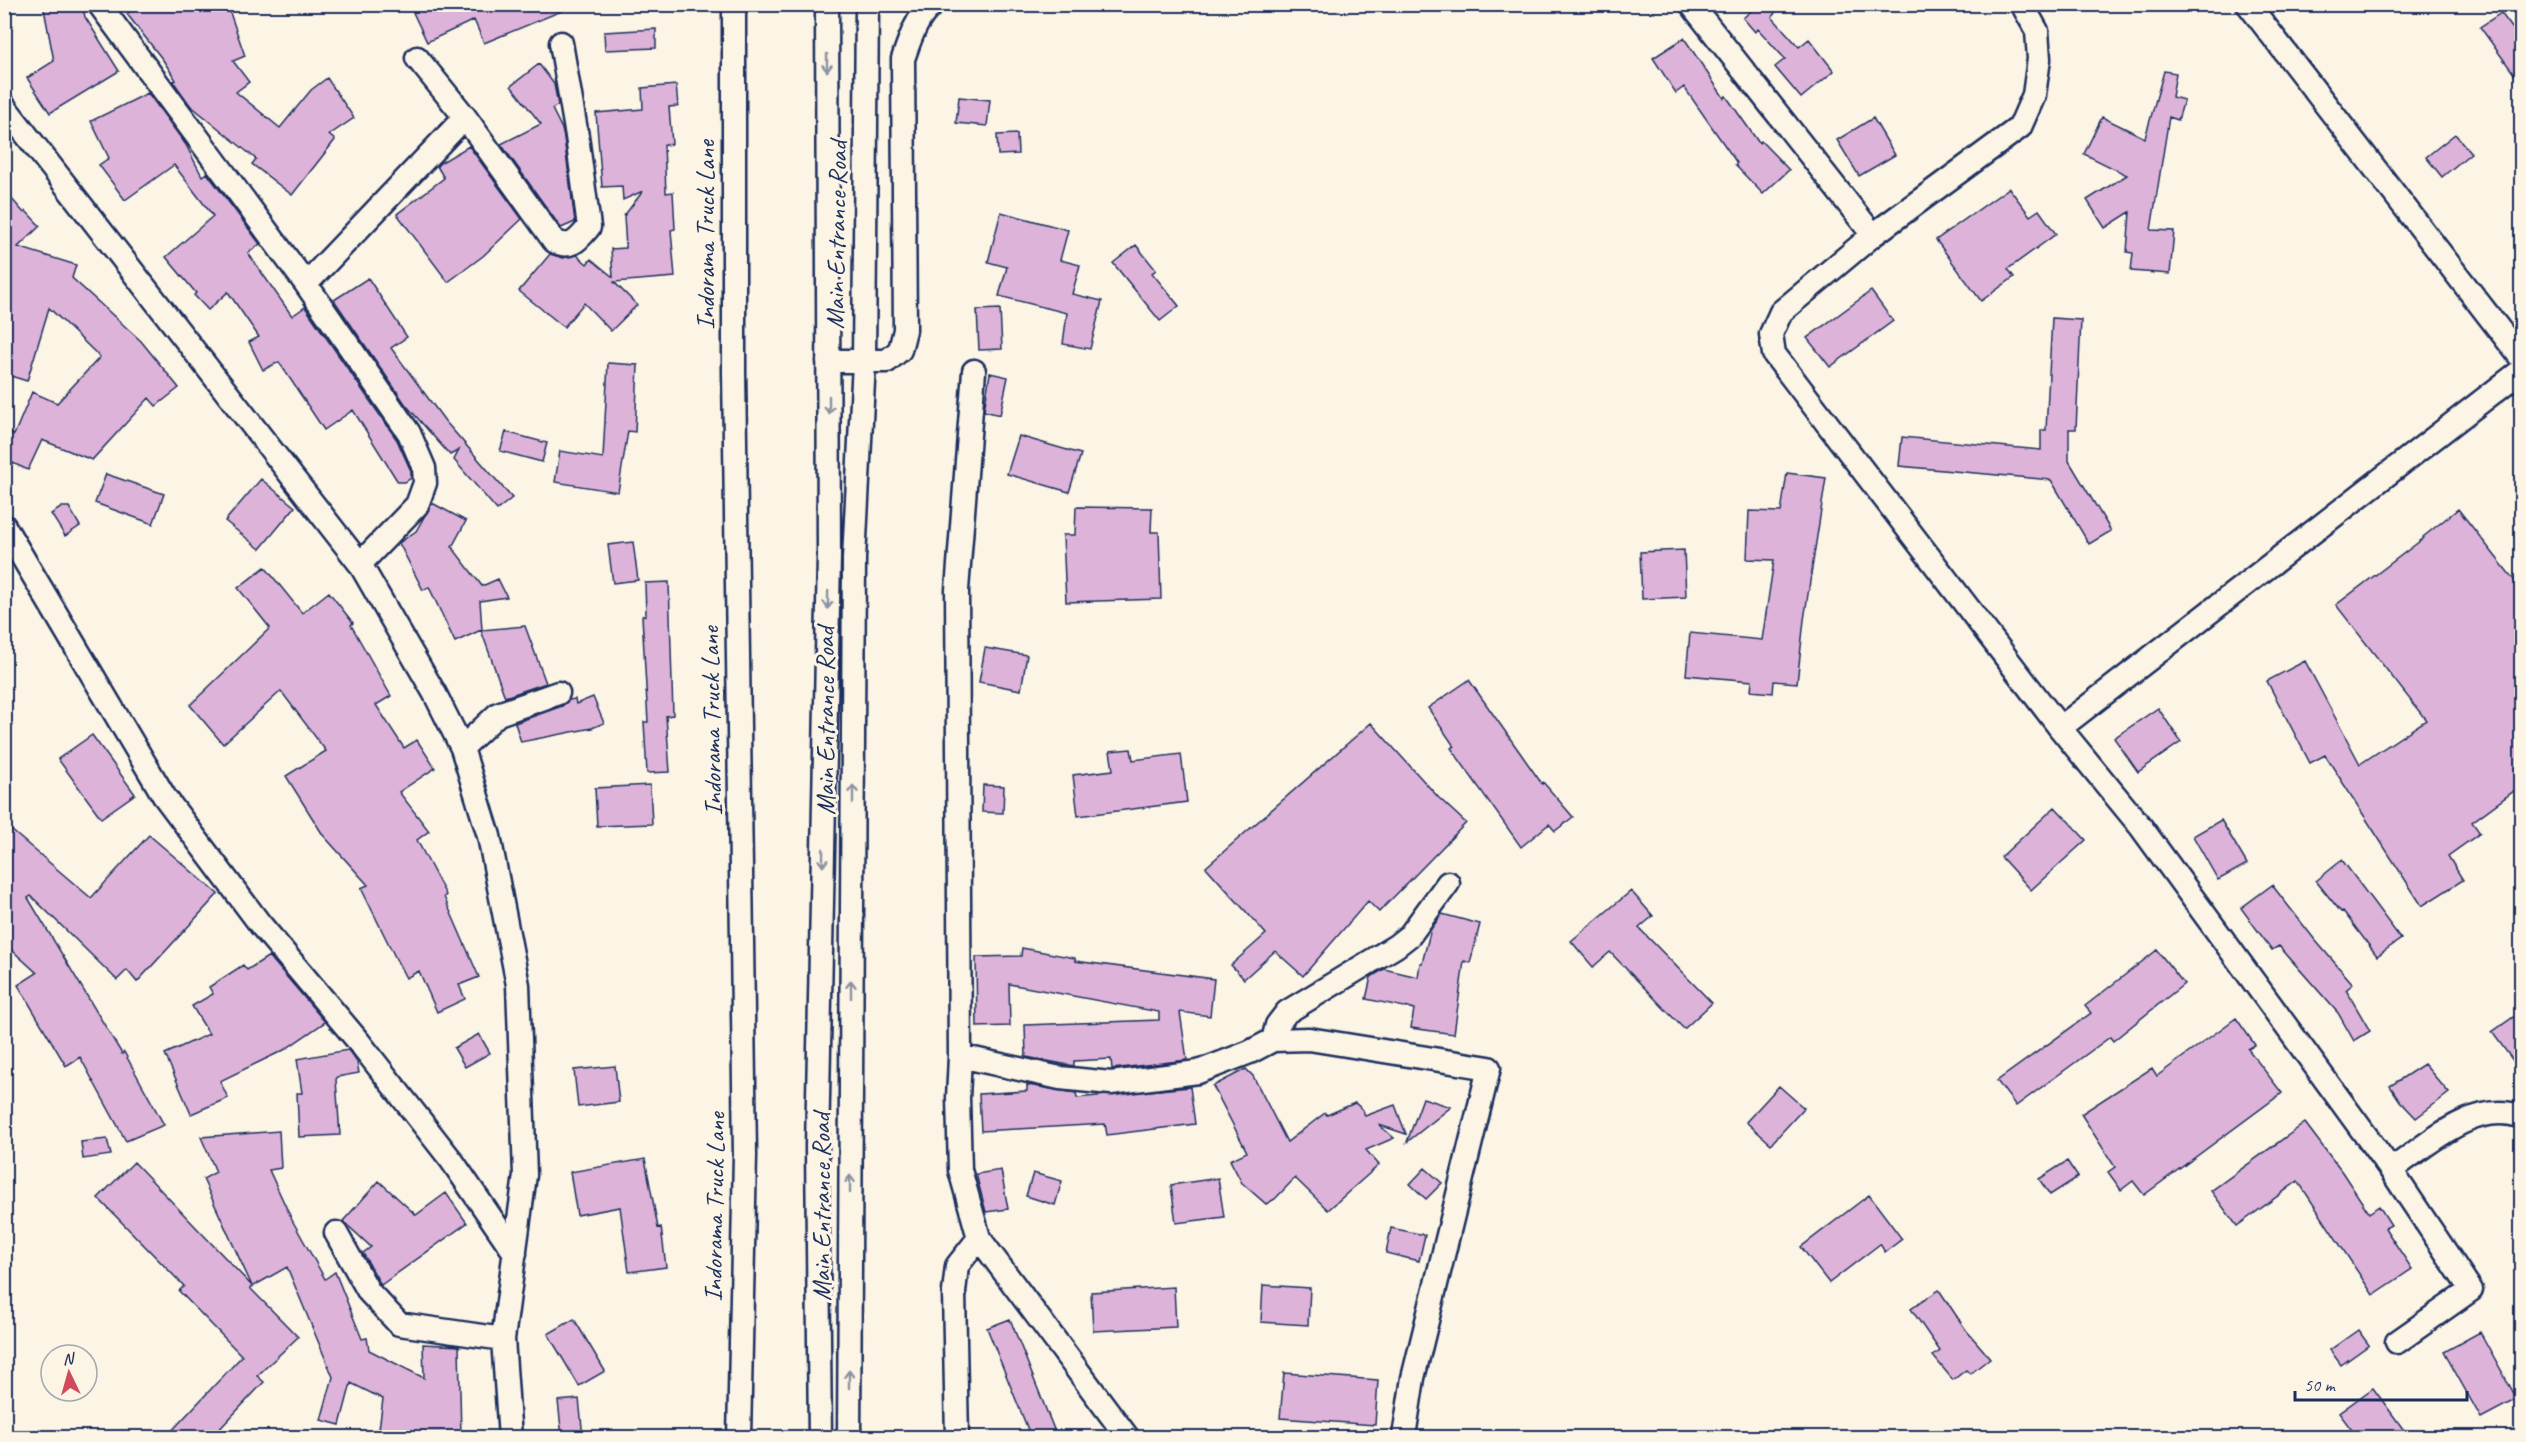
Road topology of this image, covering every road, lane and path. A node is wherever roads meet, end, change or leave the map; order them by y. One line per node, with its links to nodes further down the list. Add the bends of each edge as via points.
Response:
1 (99, 4): 14 (street)
2 (734, 4): 37 (street, Indorama Truck Lane, via 734,371 745,1155)
3 (827, 4): 16 (street, one-way to 16)
4 (867, 4): 17 (street, Main Entrance Road)
5 (933, 4): 17 (street, via 914,29 903,58 905,330 900,350 887,361)
6 (1691, 4): 13 (street)
7 (2022, 4): 13 (street, via 2037,31 2039,59 2034,95 2020,128)
8 (2248, 4): 15 (street)
9 (561, 43): 12 (street, via 589,227 579,240 571,245 554,241)
10 (417, 57): 12 (street)
11 (4, 106): 21 (street)
12 (465, 117): 14 (street)
13 (1873, 236): 23 (street, via 1781,312 1771,334 1774,354)
14 (306, 284): 21 (street, via 409,433 424,468 425,483 417,505)
15 (2522, 359)
16 (828, 361): 17 (street); 38 (street, one-way to 38, via 829,568 817,1147)
17 (864, 362): 39 (street, Main Entrance Road, one-way to 17, via 854,559)
18 (2522, 370): 23 (street)
19 (975, 371): 27 (street, via 957,591)
20 (4, 526): 32 (street, via 164,796 260,924 360,1042 452,1161)
21 (360, 564): 24 (street)
22 (558, 693): 24 (street, via 498,714)
23 (2060, 728): 29 (street, via 2141,827)
24 (462, 748): 32 (street, via 489,836 518,985 525,1174)
25 (1448, 883): 26 (street, via 1410,935 1287,1012)
26 (1274, 1040): 27 (street, via 1198,1072 1111,1083 1060,1078); 35 (street, via 1309,1039 1489,1068 1413,1378)
27 (960, 1056): 31 (street, via 960,1170)
28 (2522, 1117): 29 (street, via 2510,1112 2483,1114 2459,1124)
29 (2391, 1170): 34 (street, via 2470,1290)
30 (336, 1233): 33 (street, via 369,1292 399,1324)
31 (979, 1238): 40 (street, via 957,1266 954,1292); 41 (street)
32 (514, 1253): 33 (street)
33 (503, 1339): 36 (street)
34 (2397, 1342)
35 (1404, 1436)
36 (510, 1437)
37 (739, 1437)
38 (820, 1437)
39 (849, 1437)
40 (957, 1437)
41 (1128, 1437)

